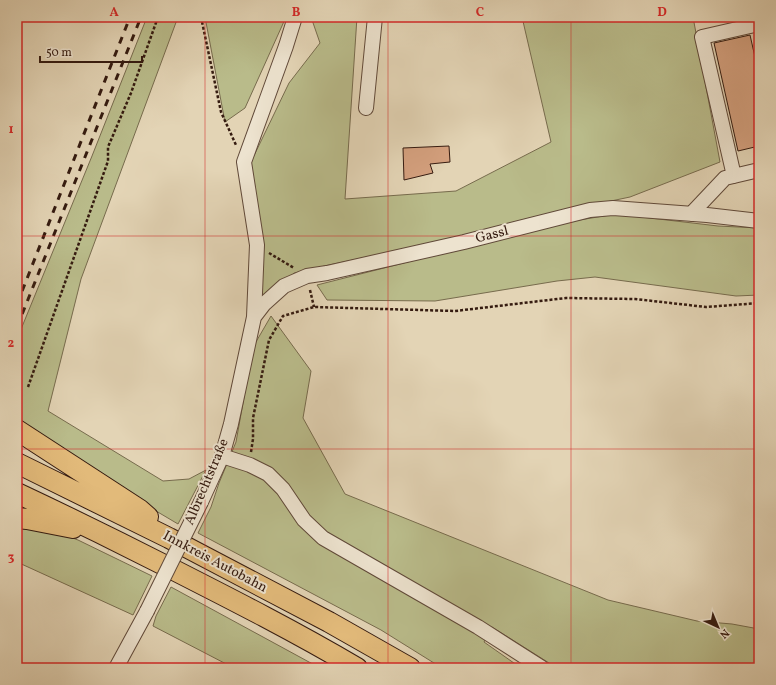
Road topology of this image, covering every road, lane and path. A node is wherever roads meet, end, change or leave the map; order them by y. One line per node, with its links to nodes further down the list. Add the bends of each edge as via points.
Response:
1 (158, 17): 17 (path, via 131,93 108,147 108,161)
2 (201, 17): 7 (path, via 221,112)
3 (295, 17): 7 (street)
4 (375, 17): 6 (street)
5 (759, 24): 9 (street, via 702,37)
6 (366, 108)
7 (244, 162): 12 (street, Albrechtstraße)
8 (759, 170): 9 (street)
9 (734, 176): 10 (street, via 725,178)
10 (691, 214): 11 (street, Gassl); 13 (street, Gassl, via 613,208 590,210 464,242)
11 (759, 221)
12 (257, 245): 13 (path); 16 (street, Albrechtstraße)
13 (307, 276): 15 (path); 16 (street, Gassl, via 284,286 264,304)
14 (759, 303): 15 (path, via 706,307 635,299 566,298 455,312)
15 (314, 307): 21 (path, via 283,316 269,340 253,418)
16 (253, 323): 19 (street, Albrechtstraße)
17 (28, 387)
18 (17, 430): 25 (highway, via 140,510)
19 (222, 456): 21 (street); 26 (street, Albrechtstraße, bridge, via 147,611)
20 (17, 463): 25 (highway, Innkreis Autobahn)
21 (250, 464): 29 (street, via 268,474 283,489 304,520 323,538 478,627)
22 (17, 493): 24 (highway, Innkreis Autobahn)
23 (17, 518): 24 (highway)
24 (100, 533): 27 (highway, Innkreis Autobahn)
25 (169, 538): 28 (highway, Innkreis Autobahn, via 329,622)
26 (116, 668)
27 (357, 668)
28 (410, 668)
29 (542, 668)

